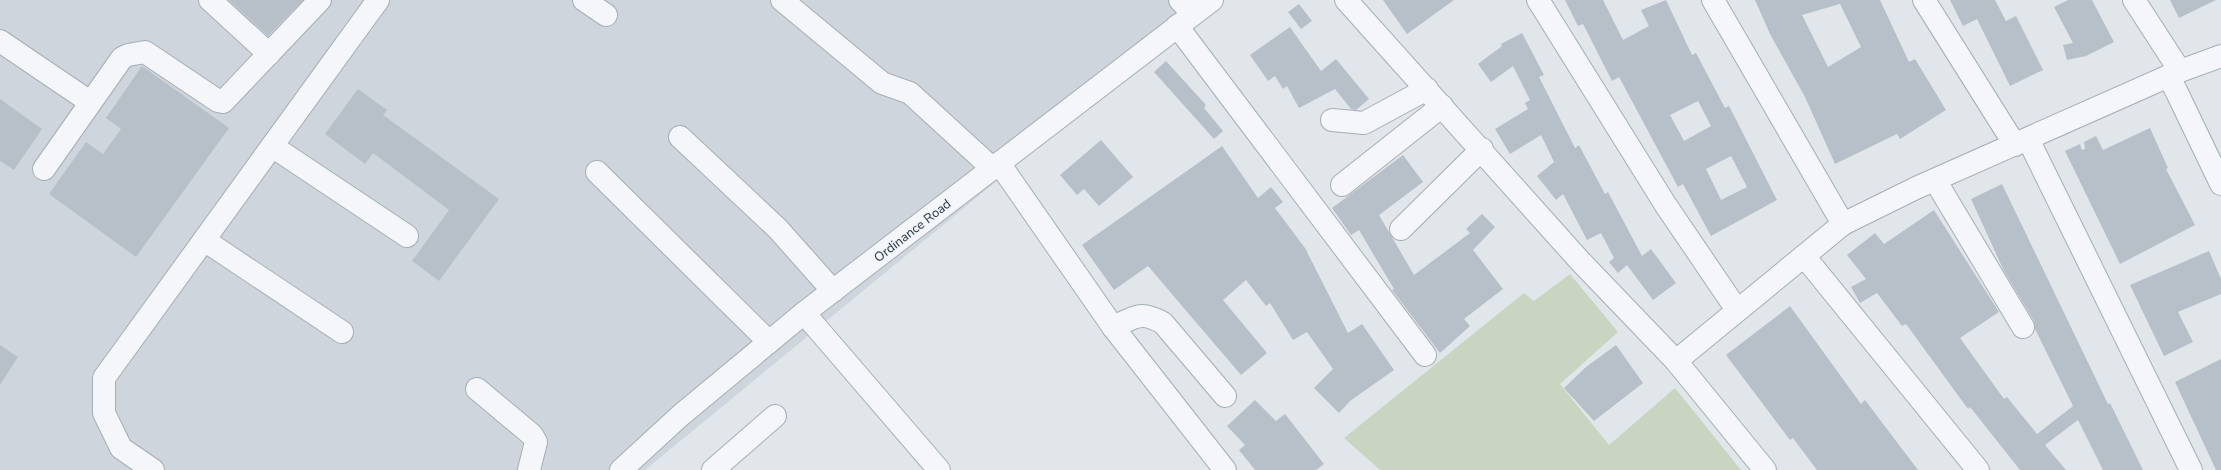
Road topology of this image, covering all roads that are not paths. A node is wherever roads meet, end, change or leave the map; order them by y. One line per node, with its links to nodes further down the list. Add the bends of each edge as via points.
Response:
1 (210, 0): 15 (street)
2 (320, 0): 15 (street)
3 (378, 0): 24 (street)
4 (584, 0): 13 (street)
5 (782, 0): 26 (street, via 882,83 910,93)
6 (1212, 0): 12 (street, Ordinance Road)
7 (1346, 0): 18 (street)
8 (1538, 0): 38 (street, via 1665,204)
9 (1713, 0): 32 (street)
10 (1924, 0): 23 (street)
11 (2134, 0): 17 (street)
12 (1184, 13): 26 (street, Ordinance Road); 44 (street)
13 (606, 15)
14 (0, 40): 19 (street)
15 (269, 54): 19 (street, via 223,102 218,102 145,52 128,55 122,58)
16 (2221, 56): 17 (street)
17 (2174, 73): 23 (street); 31 (street)
18 (1427, 89): 20 (street); 21 (street, via 1364,122)
19 (90, 102): 27 (street)
20 (1442, 106): 25 (street); 30 (street)
21 (1332, 120)
22 (680, 137): 37 (street, via 778,229)
23 (2021, 142): 29 (street); 57 (street)
24 (272, 146): 34 (street); 35 (street)
25 (1482, 149): 33 (street); 45 (street, via 1580,261)
26 (995, 165): 37 (street, Ordinance Road); 40 (street)
27 (44, 169)
28 (597, 172): 43 (street)
29 (1935, 180): 32 (street); 41 (street)
30 (1342, 184)
31 (2221, 184)
32 (1843, 224): 36 (street)
33 (1401, 229)
34 (407, 236)
35 (204, 240): 42 (street); 49 (street, via 104,378 104,413 122,448)
36 (1804, 256): 38 (street); 56 (street)
37 (833, 291): 39 (street, Ordinance Road)
38 (1737, 310): 45 (street)
39 (804, 313): 43 (street, Ordinance Road); 53 (street)
40 (1114, 327): 47 (street, via 1140,315 1149,315 1162,323); 54 (street)
41 (2023, 327)
42 (342, 332)
43 (769, 342): 51 (street, Ordinance Road, via 681,415)
44 (1425, 355)
45 (1676, 362): 55 (street)
46 (477, 389): 50 (street, via 532,434 536,442)
47 (1225, 396)
48 (775, 416): 52 (street)
49 (153, 470)
50 (529, 470)
51 (621, 470)
52 (713, 470)
53 (939, 470)
54 (1225, 470)
55 (1765, 470)
56 (1978, 470)
57 (2191, 470)

